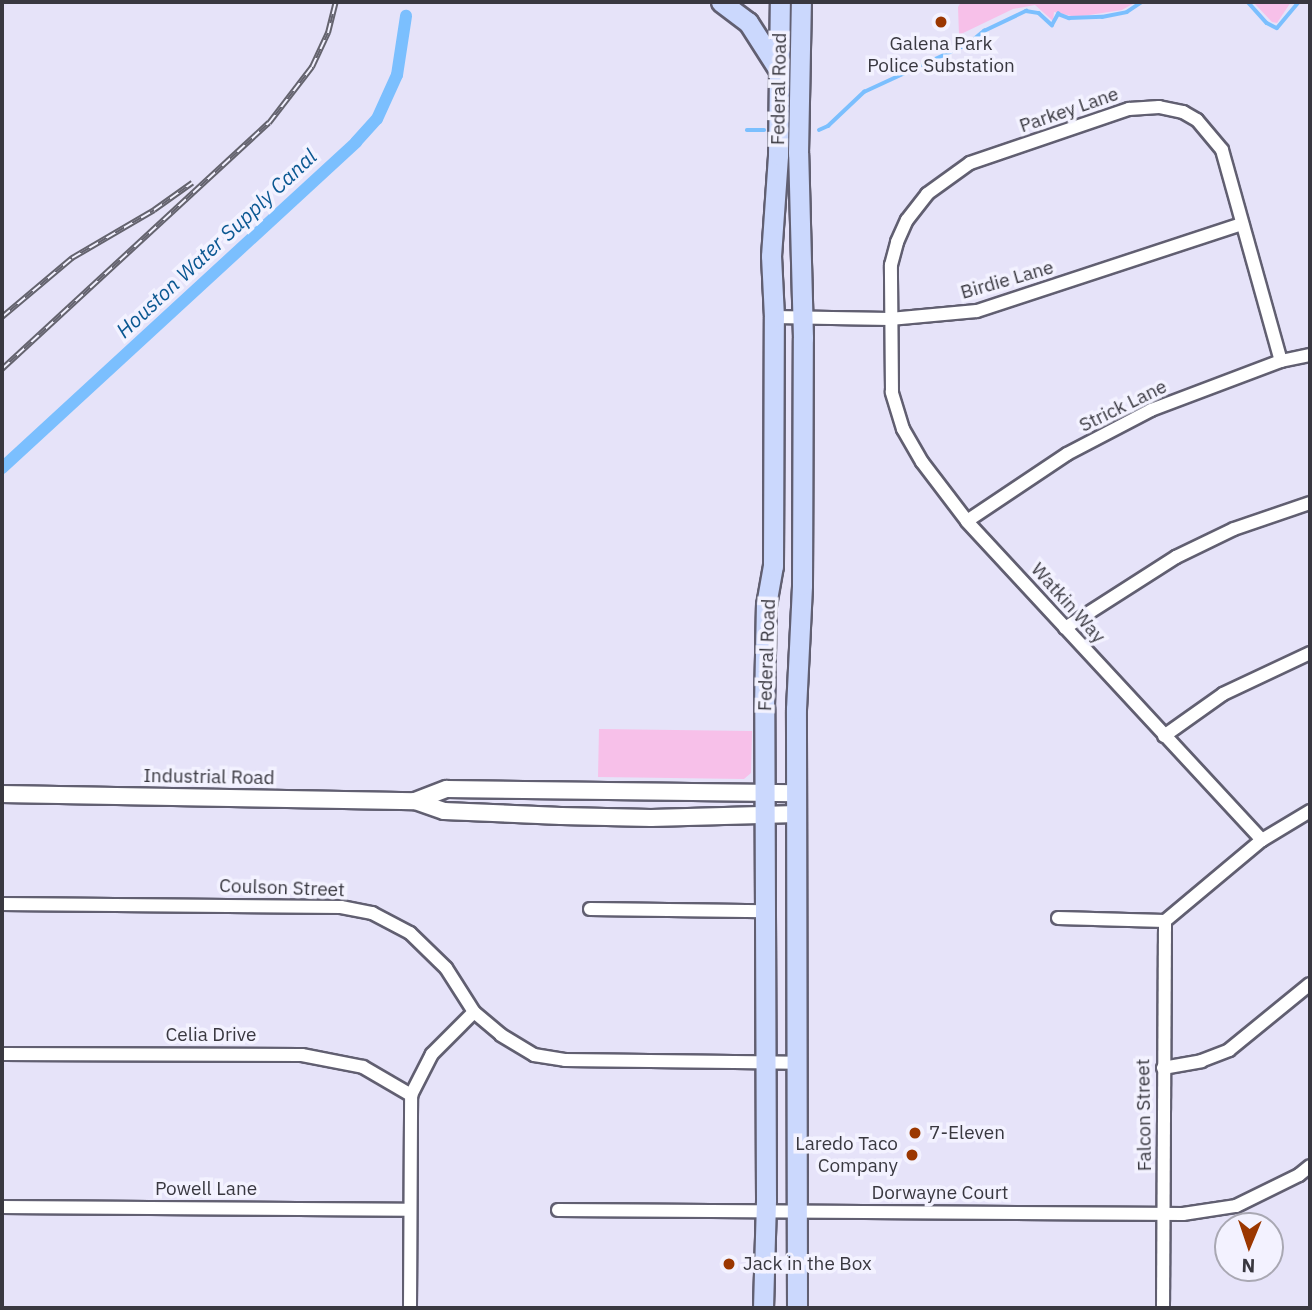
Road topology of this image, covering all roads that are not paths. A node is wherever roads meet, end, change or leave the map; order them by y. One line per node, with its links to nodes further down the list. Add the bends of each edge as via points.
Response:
1 (721, 2): 4 (main road, via 748,22)
2 (780, 2): 4 (main road, Federal Road)
3 (801, 2): 7 (main road, Federal Road)
4 (779, 71): 6 (main road, Federal Road, via 771,256)
5 (1242, 224): 8 (street, Birdie Lane, via 977,311); 8 (street, Parkey Lane, via 1222,150 1205,128 1170,109 1129,109 970,163 927,194 897,242 891,265); 10 (street, Parkey Lane)
6 (774, 317): 7 (street, Birdie Lane); 14 (main road, Federal Road)
7 (802, 317): 8 (street, Birdie Lane); 15 (main road, Federal Road)
8 (890, 320): 11 (street, Parkey Lane)
9 (1310, 355): 10 (street, Strick Lane)
10 (1282, 361): 13 (street, Strick Lane, via 1151,410 1067,454)
11 (891, 365): 13 (street, Watkin Way, via 892,392 903,429)
12 (1310, 503): 16 (street, via 1176,557)
13 (967, 521): 16 (street, Watkin Way)
14 (773, 549): 15 (main road); 20 (main road, Federal Road, via 766,605)
15 (802, 550): 21 (main road, Federal Road)
16 (1065, 628): 18 (street, Watkin Way)
17 (1310, 653): 18 (street, via 1223,694)
18 (1164, 736): 28 (street, Watkin Way)
19 (562, 790): 20 (street, Industrial Road); 23 (street, Industrial Road, via 447,789); 26 (street)
20 (765, 791): 21 (street, Industrial Road); 27 (main road, Federal Road)
21 (796, 793): 25 (main road, Federal Road)
22 (2, 794): 23 (street, Industrial Road)
23 (415, 801): 26 (street, Industrial Road, via 444,811)
24 (1310, 811): 28 (street)
25 (797, 814): 27 (street, Industrial Road); 38 (main road, Federal Road)
26 (561, 816): 27 (street, Industrial Road)
27 (765, 816): 31 (main road, Federal Road)
28 (1262, 841): 33 (street)
29 (2, 904): 35 (street, Coulson Street, via 309,906 372,914 410,933 430,951)
30 (590, 909): 31 (street)
31 (766, 911): 37 (main road, Federal Road)
32 (1058, 918): 33 (street)
33 (1166, 921): 39 (street, Falcon Street)
34 (1310, 984): 39 (street, via 1229,1050)
35 (474, 1012): 37 (street, Coulson Street, via 534,1055 565,1060); 40 (street, via 432,1054)
36 (2, 1054): 40 (street, Celia Drive, via 302,1055 363,1068)
37 (765, 1062): 38 (street, Coulson Street); 45 (main road, Federal Road)
38 (797, 1062): 46 (main road, Federal Road)
39 (1163, 1068): 47 (street, Falcon Street)
40 (411, 1096): 43 (street)
41 (1310, 1166): 47 (street, Dorwayne Court, via 1236,1206)
42 (2, 1207): 43 (street, Powell Lane)
43 (409, 1210): 48 (street)
44 (558, 1210): 45 (street, Dorwayne Court)
45 (766, 1212): 46 (street, Dorwayne Court); 49 (main road, Federal Road)
46 (796, 1212): 47 (street, Dorwayne Court); 50 (main road, Federal Road)
47 (1165, 1213): 51 (street, Falcon Street)
48 (410, 1308)
49 (763, 1308)
50 (797, 1308)
51 (1163, 1308)

